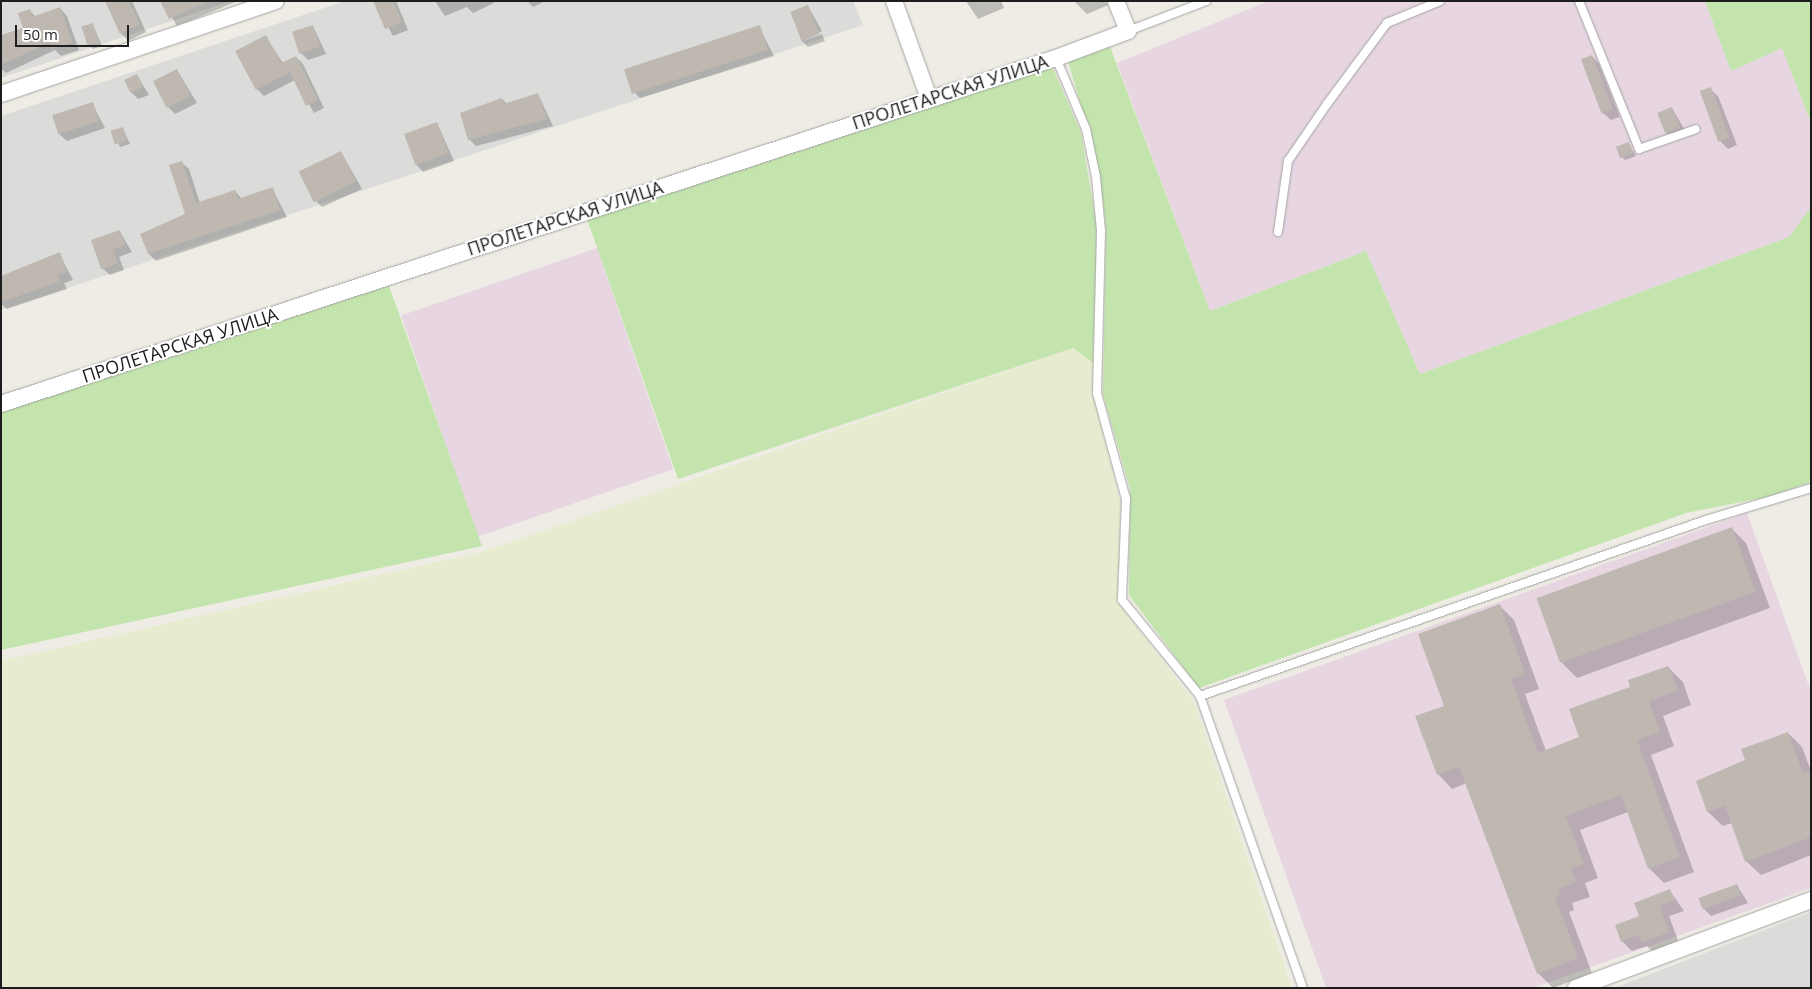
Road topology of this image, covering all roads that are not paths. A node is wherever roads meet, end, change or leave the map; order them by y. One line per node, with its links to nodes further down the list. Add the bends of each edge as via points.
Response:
1 (276, 1): 9 (street)
2 (894, 1): 10 (street)
3 (1116, 1): 7 (street)
4 (1206, 1): 7 (lane)
5 (1440, 1): 12 (lane, via 1387,23 1327,104 1288,161)
6 (1580, 1): 11 (lane, via 1639,149)
7 (1128, 31): 8 (street, ПРОЛЕТАРСКАЯ УЛИЦА)
8 (1056, 58): 10 (street, ПРОЛЕТАРСКАЯ УЛИЦА); 15 (lane, via 1086,129 1096,178 1101,231 1097,393 1126,499 1122,600)
9 (1, 94)
10 (929, 98): 13 (street, ПРОЛЕТАРСКАЯ УЛИЦА)
11 (1696, 129)
12 (1278, 232)
13 (1, 404)
14 (1811, 488): 15 (lane, via 1706,520)
15 (1200, 696): 17 (lane)
16 (1811, 900): 18 (street)
17 (1303, 988)
18 (1576, 988)

